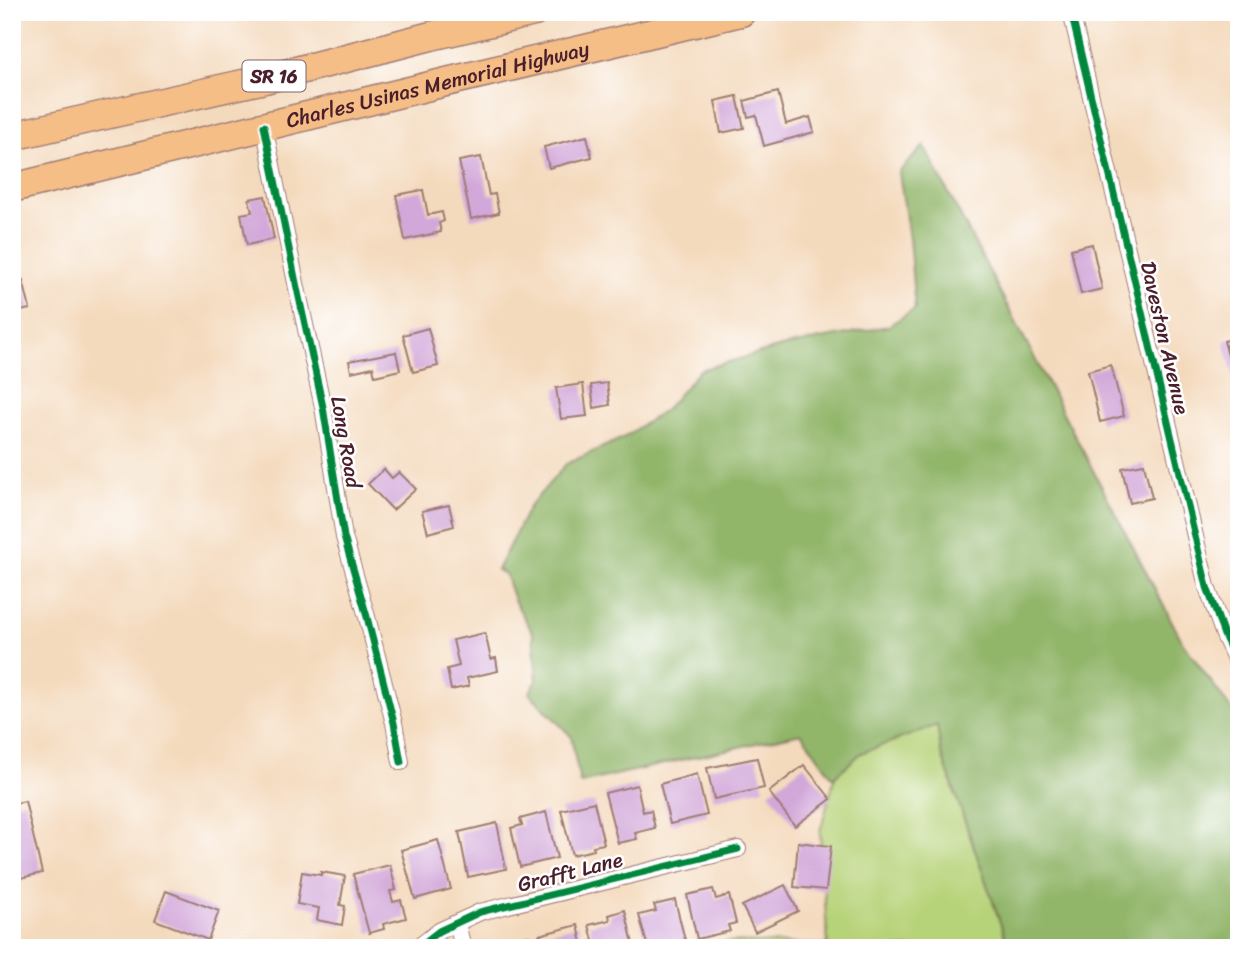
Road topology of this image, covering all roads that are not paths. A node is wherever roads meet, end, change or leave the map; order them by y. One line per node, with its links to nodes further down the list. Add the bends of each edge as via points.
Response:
1 (534, 12): 5 (highway, SR 16)
2 (741, 12): 4 (highway, Charles Usinas Memorial Highway / SR 16)
3 (1071, 12): 7 (street, Daveston Avenue, via 1204,575)
4 (264, 126): 6 (highway, Charles Usinas Memorial Highway / SR 16); 8 (street, Long Road, via 323,407 344,537 368,617)
5 (12, 136)
6 (12, 188)
7 (1239, 667)
8 (401, 762)
9 (738, 849): 10 (street, Grafft Lane, via 480,912)
10 (457, 923): 11 (street, Grafft Lane); 12 (street)
11 (417, 948)
12 (463, 948)

